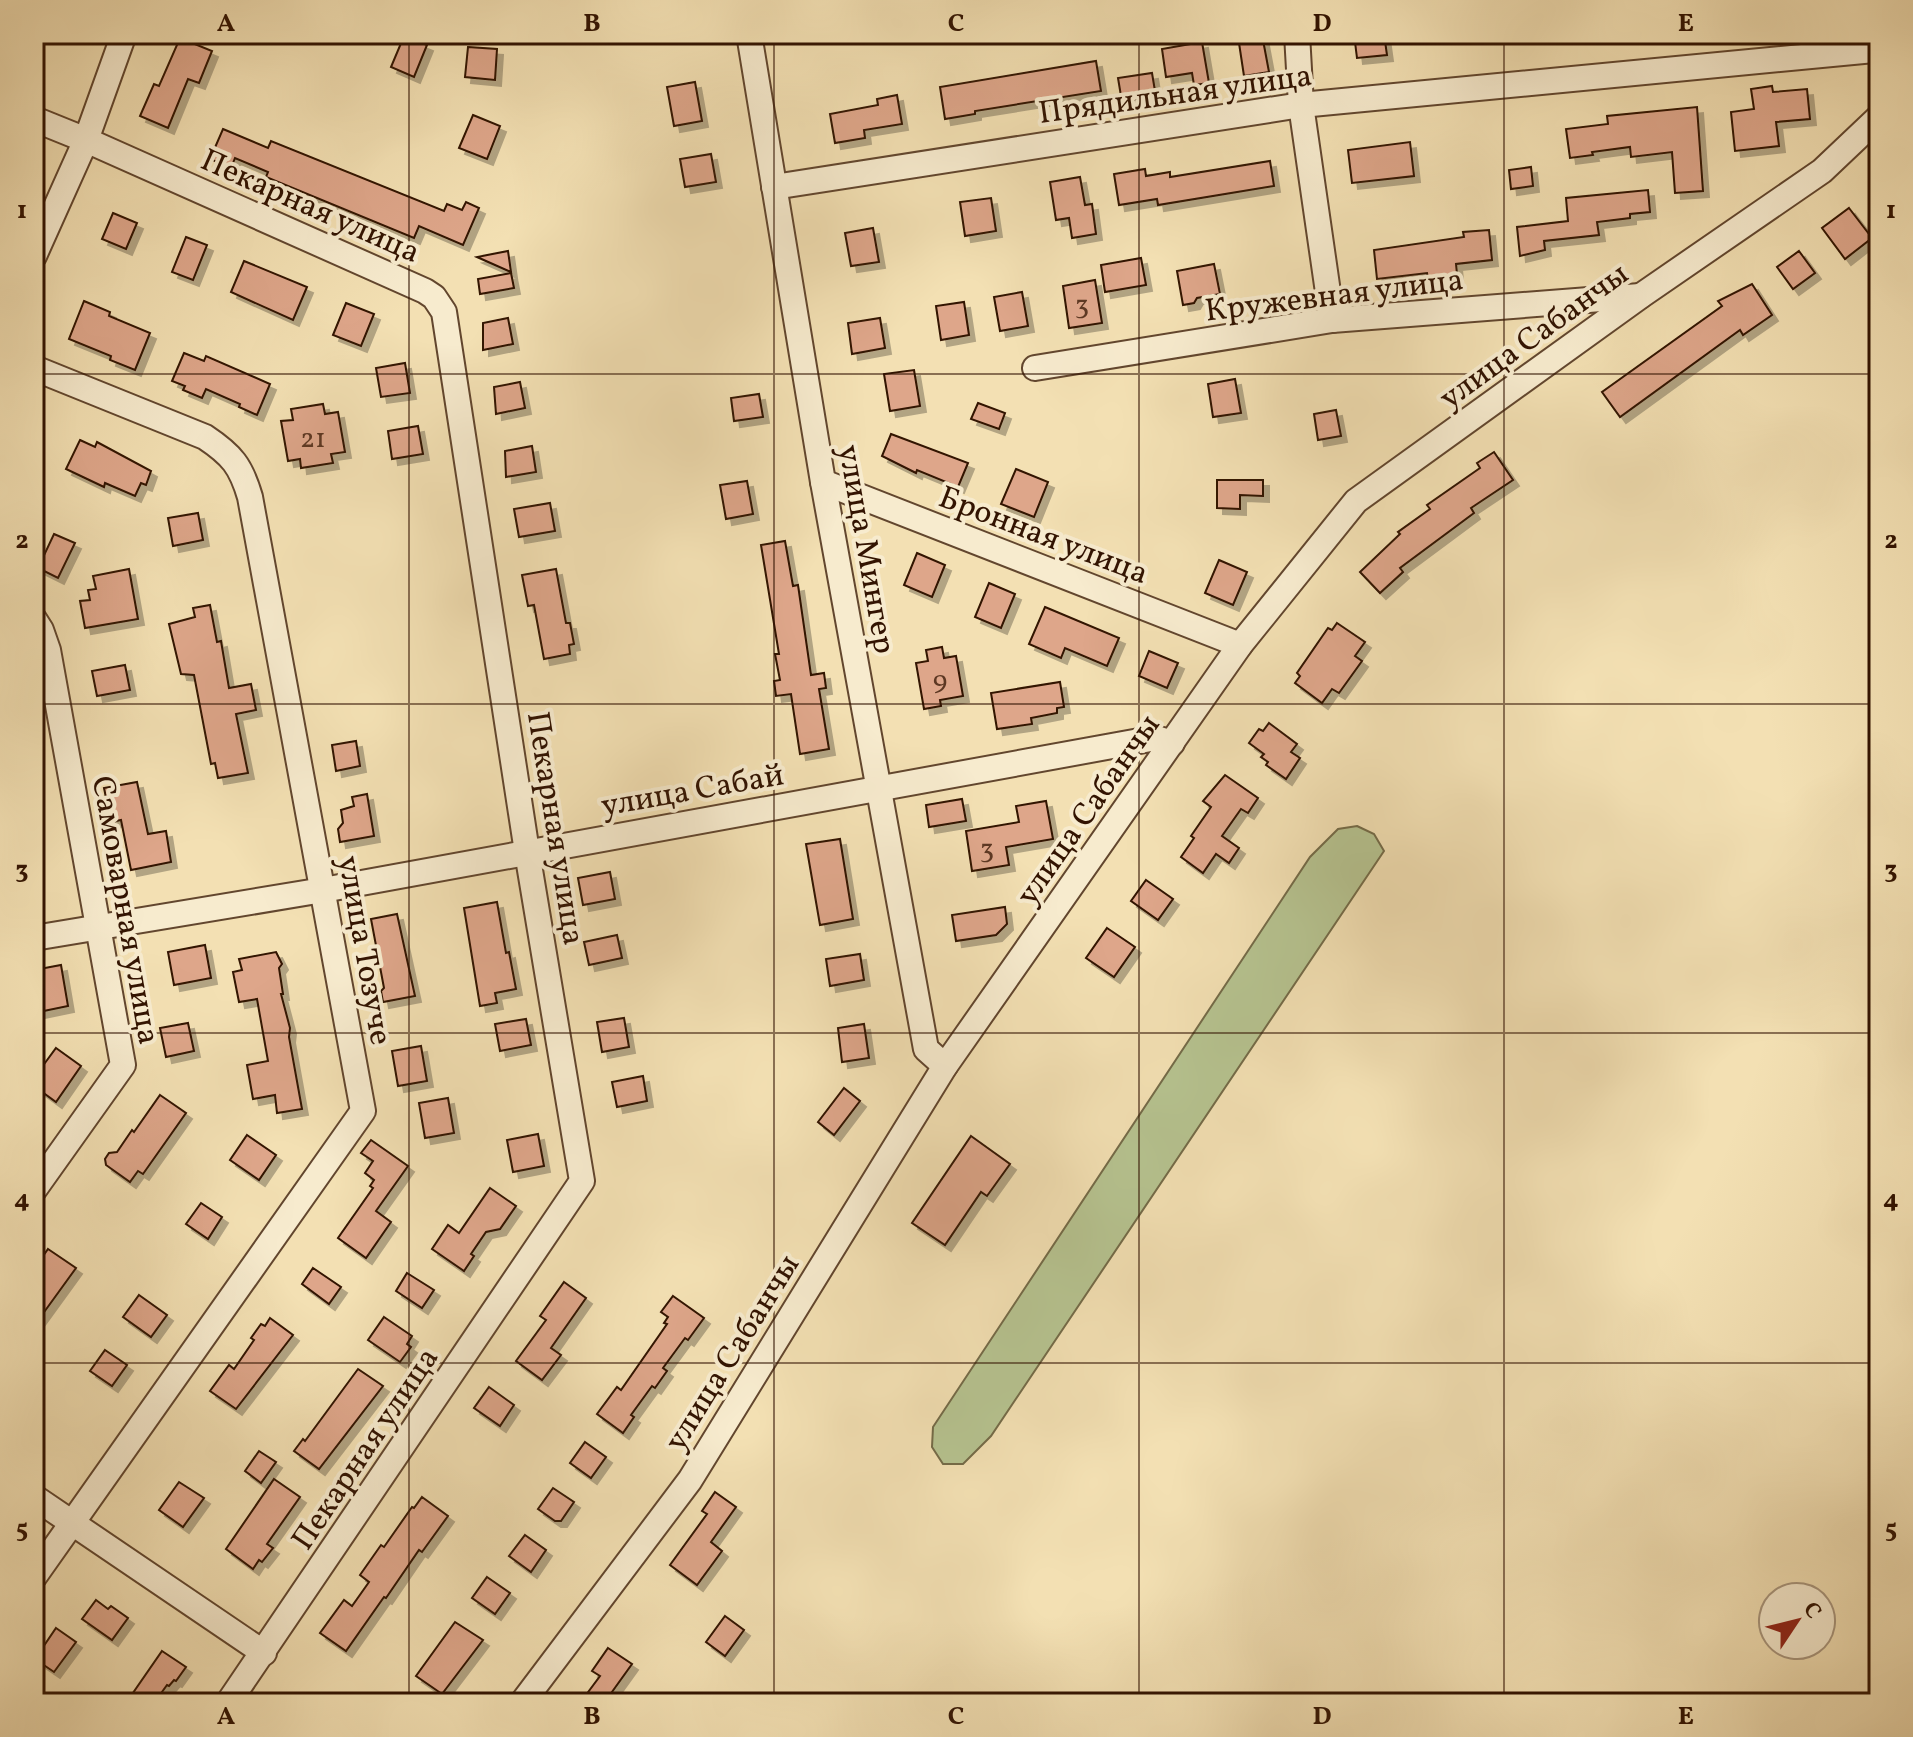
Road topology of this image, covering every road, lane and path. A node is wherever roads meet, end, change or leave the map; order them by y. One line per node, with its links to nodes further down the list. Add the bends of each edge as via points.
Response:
1 (124, 34): 8 (street)
2 (749, 34): 9 (street, улица Мингер)
3 (1297, 34): 5 (street)
4 (1875, 50): 5 (street, Прядильная улица)
5 (1301, 105): 9 (street, Прядильная улица); 12 (street)
6 (1879, 117): 11 (street, улица Сабанчы, via 1822,171)
7 (34, 119): 8 (street, Пекарная улица)
8 (86, 140): 10 (street); 20 (street, Пекарная улица, via 425,291 444,312)
9 (774, 187): 15 (street, улица Мингер)
10 (34, 256)
11 (1642, 295): 12 (street, Кружевная улица); 17 (street, улица Сабанчы, via 1356,501)
12 (1332, 320): 14 (street, Кружевная улица)
13 (34, 368): 21 (street, улица Тозуче, via 205,437 242,471)
14 (1035, 368)
15 (823, 482): 17 (street, Бронная улица); 19 (street, улица Мингер)
16 (34, 619): 22 (street, Самоварная улица, via 48,650)
17 (1240, 645): 18 (street, улица Сабанчы)
18 (1172, 743): 19 (street, улица Сабай, via 1156,738); 24 (street, улица Сабанчы)
19 (878, 788): 20 (street, улица Сабай); 24 (street, улица Мингер, via 926,1049)
20 (527, 852): 21 (street, улица Сабай); 29 (street, Пекарная улица, via 582,1181)
21 (323, 890): 22 (street, улица Сабай); 27 (street, улица Тозуче, via 363,1111)
22 (98, 928): 23 (street, улица Сабай); 25 (street, Самоварная улица, via 123,1065)
23 (34, 938)
24 (945, 1066): 31 (street, улица Сабанчы, via 690,1480)
25 (34, 1190)
26 (34, 1497): 27 (street)
27 (72, 1523): 28 (street, улица Тозуче); 29 (street)
28 (34, 1577)
29 (264, 1653): 30 (street, Пекарная улица)
30 (228, 1703)
31 (522, 1703)

